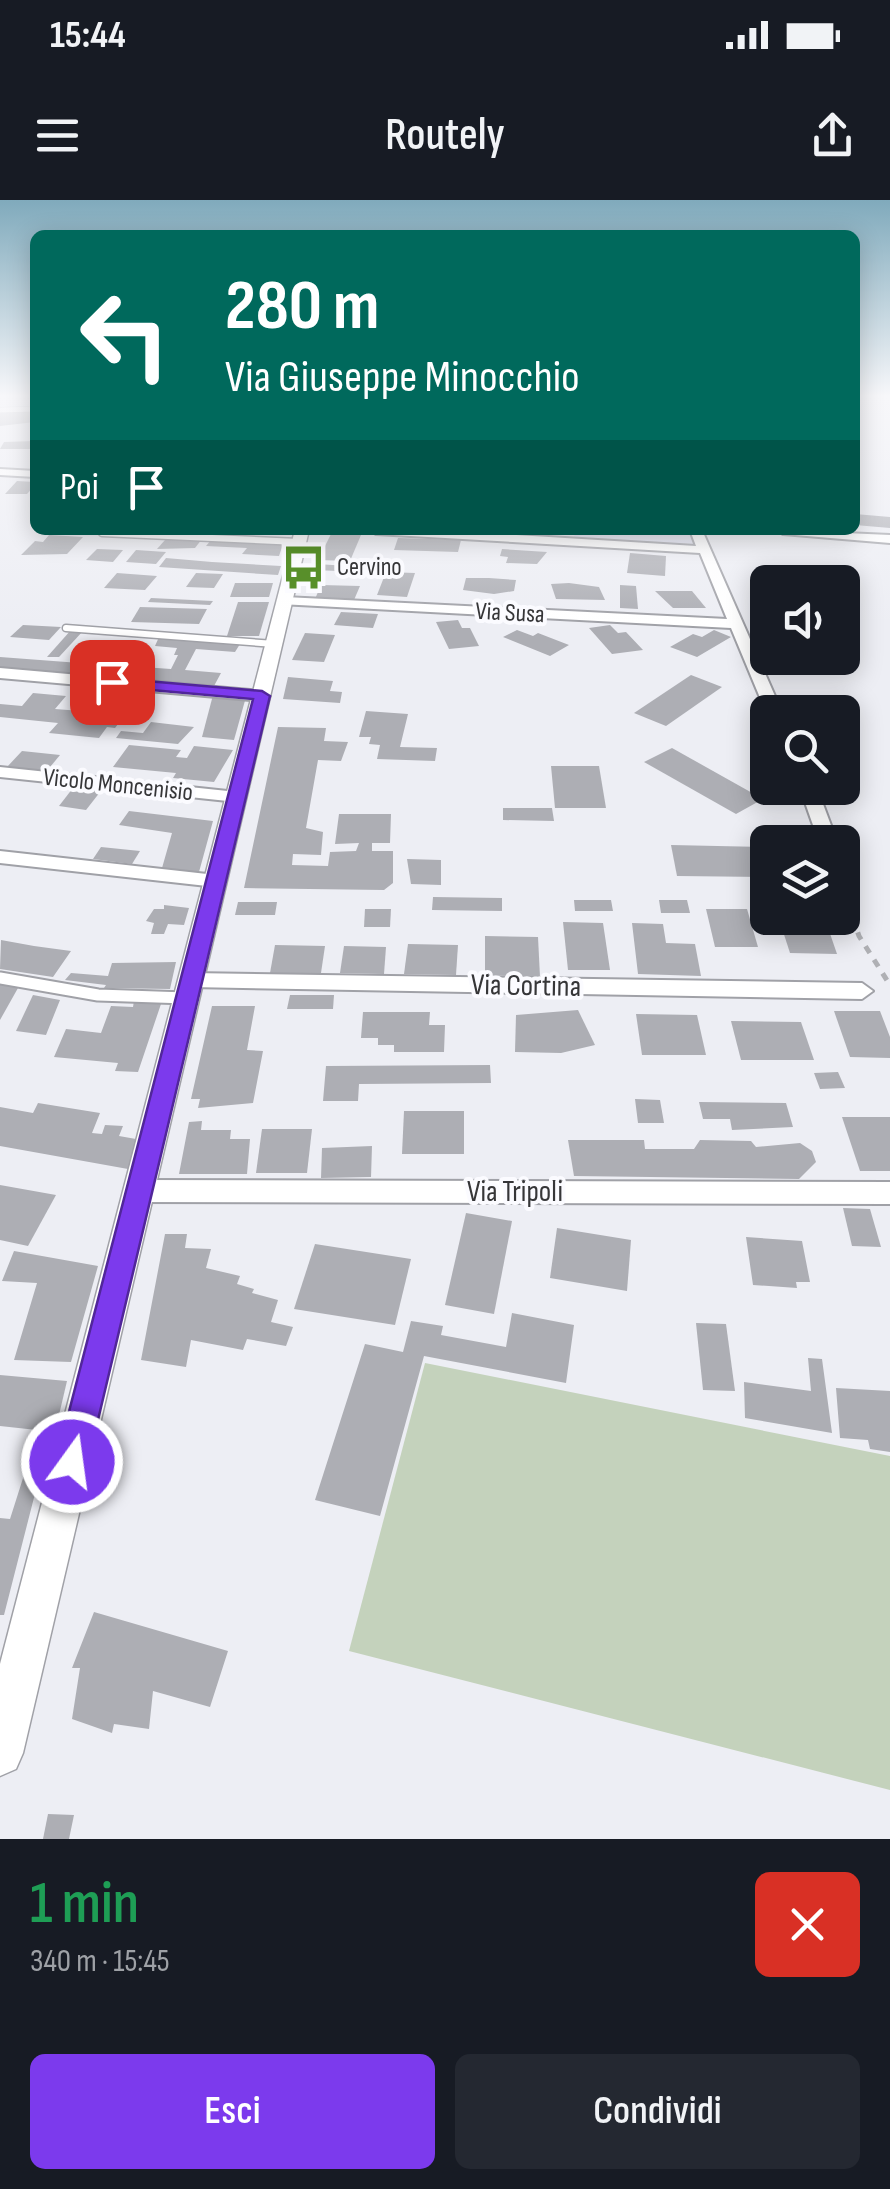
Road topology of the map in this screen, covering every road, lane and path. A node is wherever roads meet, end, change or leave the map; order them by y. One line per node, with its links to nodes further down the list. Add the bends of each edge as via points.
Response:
1 (234, 535): 5 (lane)
2 (459, 535): 7 (street)
3 (699, 535): 7 (street)
4 (842, 535): 6 (street)
5 (300, 536): 8 (street)
6 (890, 539)
7 (707, 550): 9 (street)
8 (285, 601): 9 (street, Via Susa); 11 (street)
9 (734, 624): 13 (street)
10 (66, 628): 11 (lane)
11 (275, 644): 14 (street)
12 (0, 673): 14 (street)
13 (766, 695)
14 (262, 696): 16 (street)
15 (0, 772): 16 (street, Vicolo Moncenisio)
16 (237, 797): 18 (street)
17 (0, 857): 18 (street)
18 (216, 881): 22 (street)
19 (858, 935): 21 (path)
20 (0, 978): 22 (lane, via 98,995)
21 (890, 985)
22 (188, 989): 23 (street, Via Cortina); 24 (street)
23 (862, 991)
24 (140, 1192): 25 (street, Via Tripoli); 26 (street)
25 (890, 1194)
26 (7, 1692): 27 (street)
27 (0, 1753)

